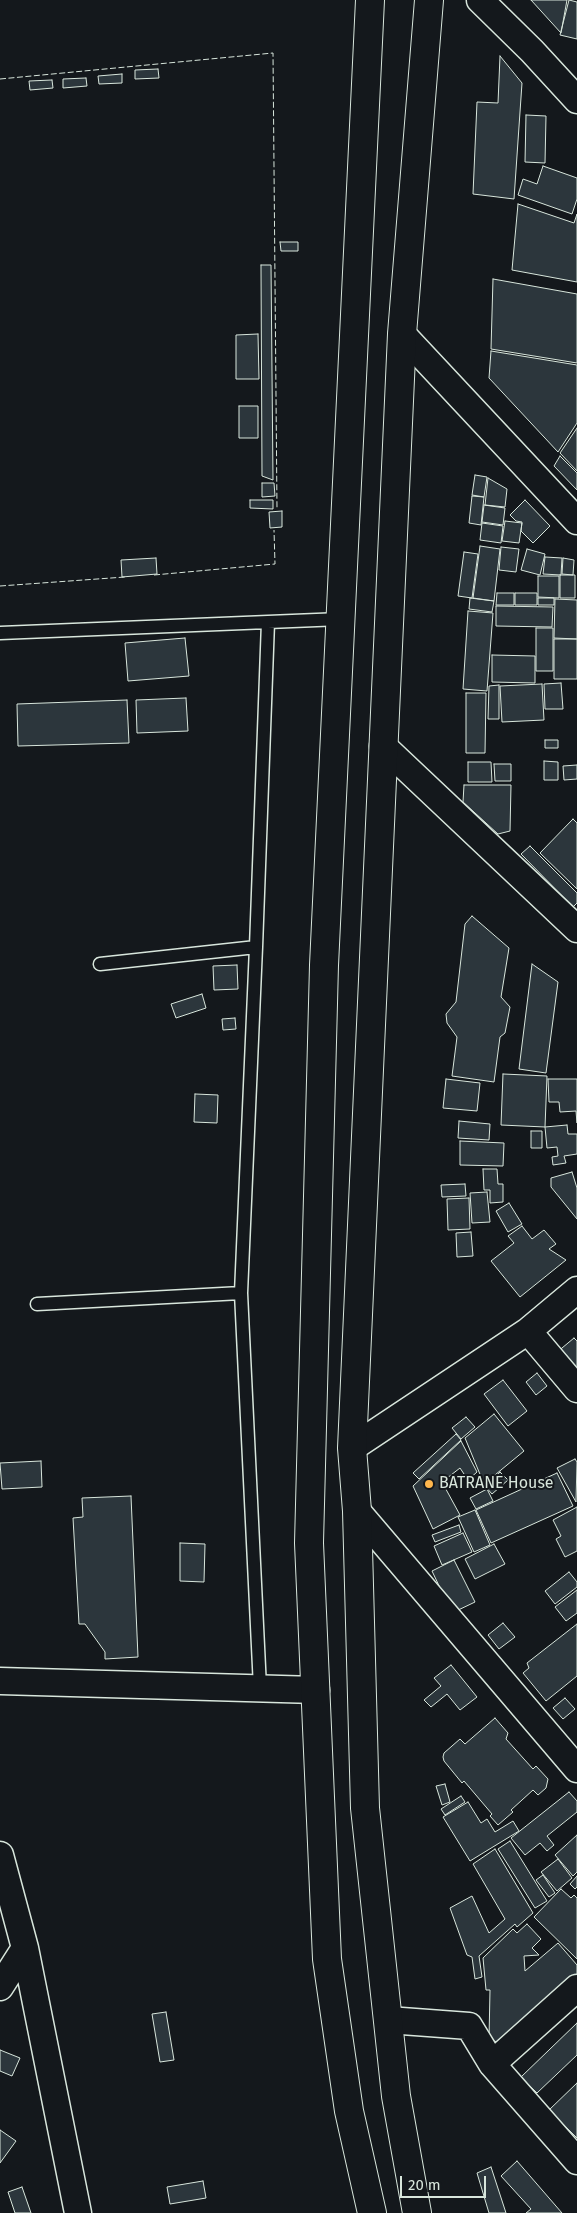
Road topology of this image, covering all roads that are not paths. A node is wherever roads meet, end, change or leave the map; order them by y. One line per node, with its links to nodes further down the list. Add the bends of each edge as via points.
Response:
1 (370, 0): 7 (highway)
2 (429, 0): 5 (highway)
3 (480, 0): 4 (street, via 532,50)
4 (577, 100)
5 (402, 334): 6 (street); 10 (highway)
6 (577, 520)
7 (341, 619): 8 (lane); 23 (highway, via 324,965 309,1543)
8 (268, 622): 9 (lane); 12 (lane)
9 (0, 633)
10 (383, 746): 11 (street); 19 (highway)
11 (577, 929)
12 (256, 947): 13 (lane); 15 (lane)
13 (100, 964)
14 (577, 1290): 17 (street)
15 (241, 1293): 16 (lane); 22 (lane)
16 (37, 1304)
17 (528, 1331): 18 (street); 19 (street)
18 (577, 1389)
19 (352, 1448): 20 (highway)
20 (357, 1511): 24 (street); 29 (highway, via 365,1808)
21 (0, 1681): 22 (street)
22 (260, 1688): 23 (street)
23 (316, 1690): 31 (highway, via 327,1959)
24 (577, 1769)
25 (0, 1855): 26 (street)
26 (25, 1948): 27 (street); 34 (street)
27 (0, 1987)
28 (577, 1988): 30 (street)
29 (388, 2020): 30 (street, via 470,2026); 32 (highway)
30 (492, 2064): 33 (street)
31 (349, 2111): 35 (highway); 36 (highway)
32 (402, 2139): 37 (highway); 38 (highway)
33 (577, 2160)
34 (78, 2213)
35 (357, 2213)
36 (372, 2213)
37 (417, 2213)
38 (436, 2213)

